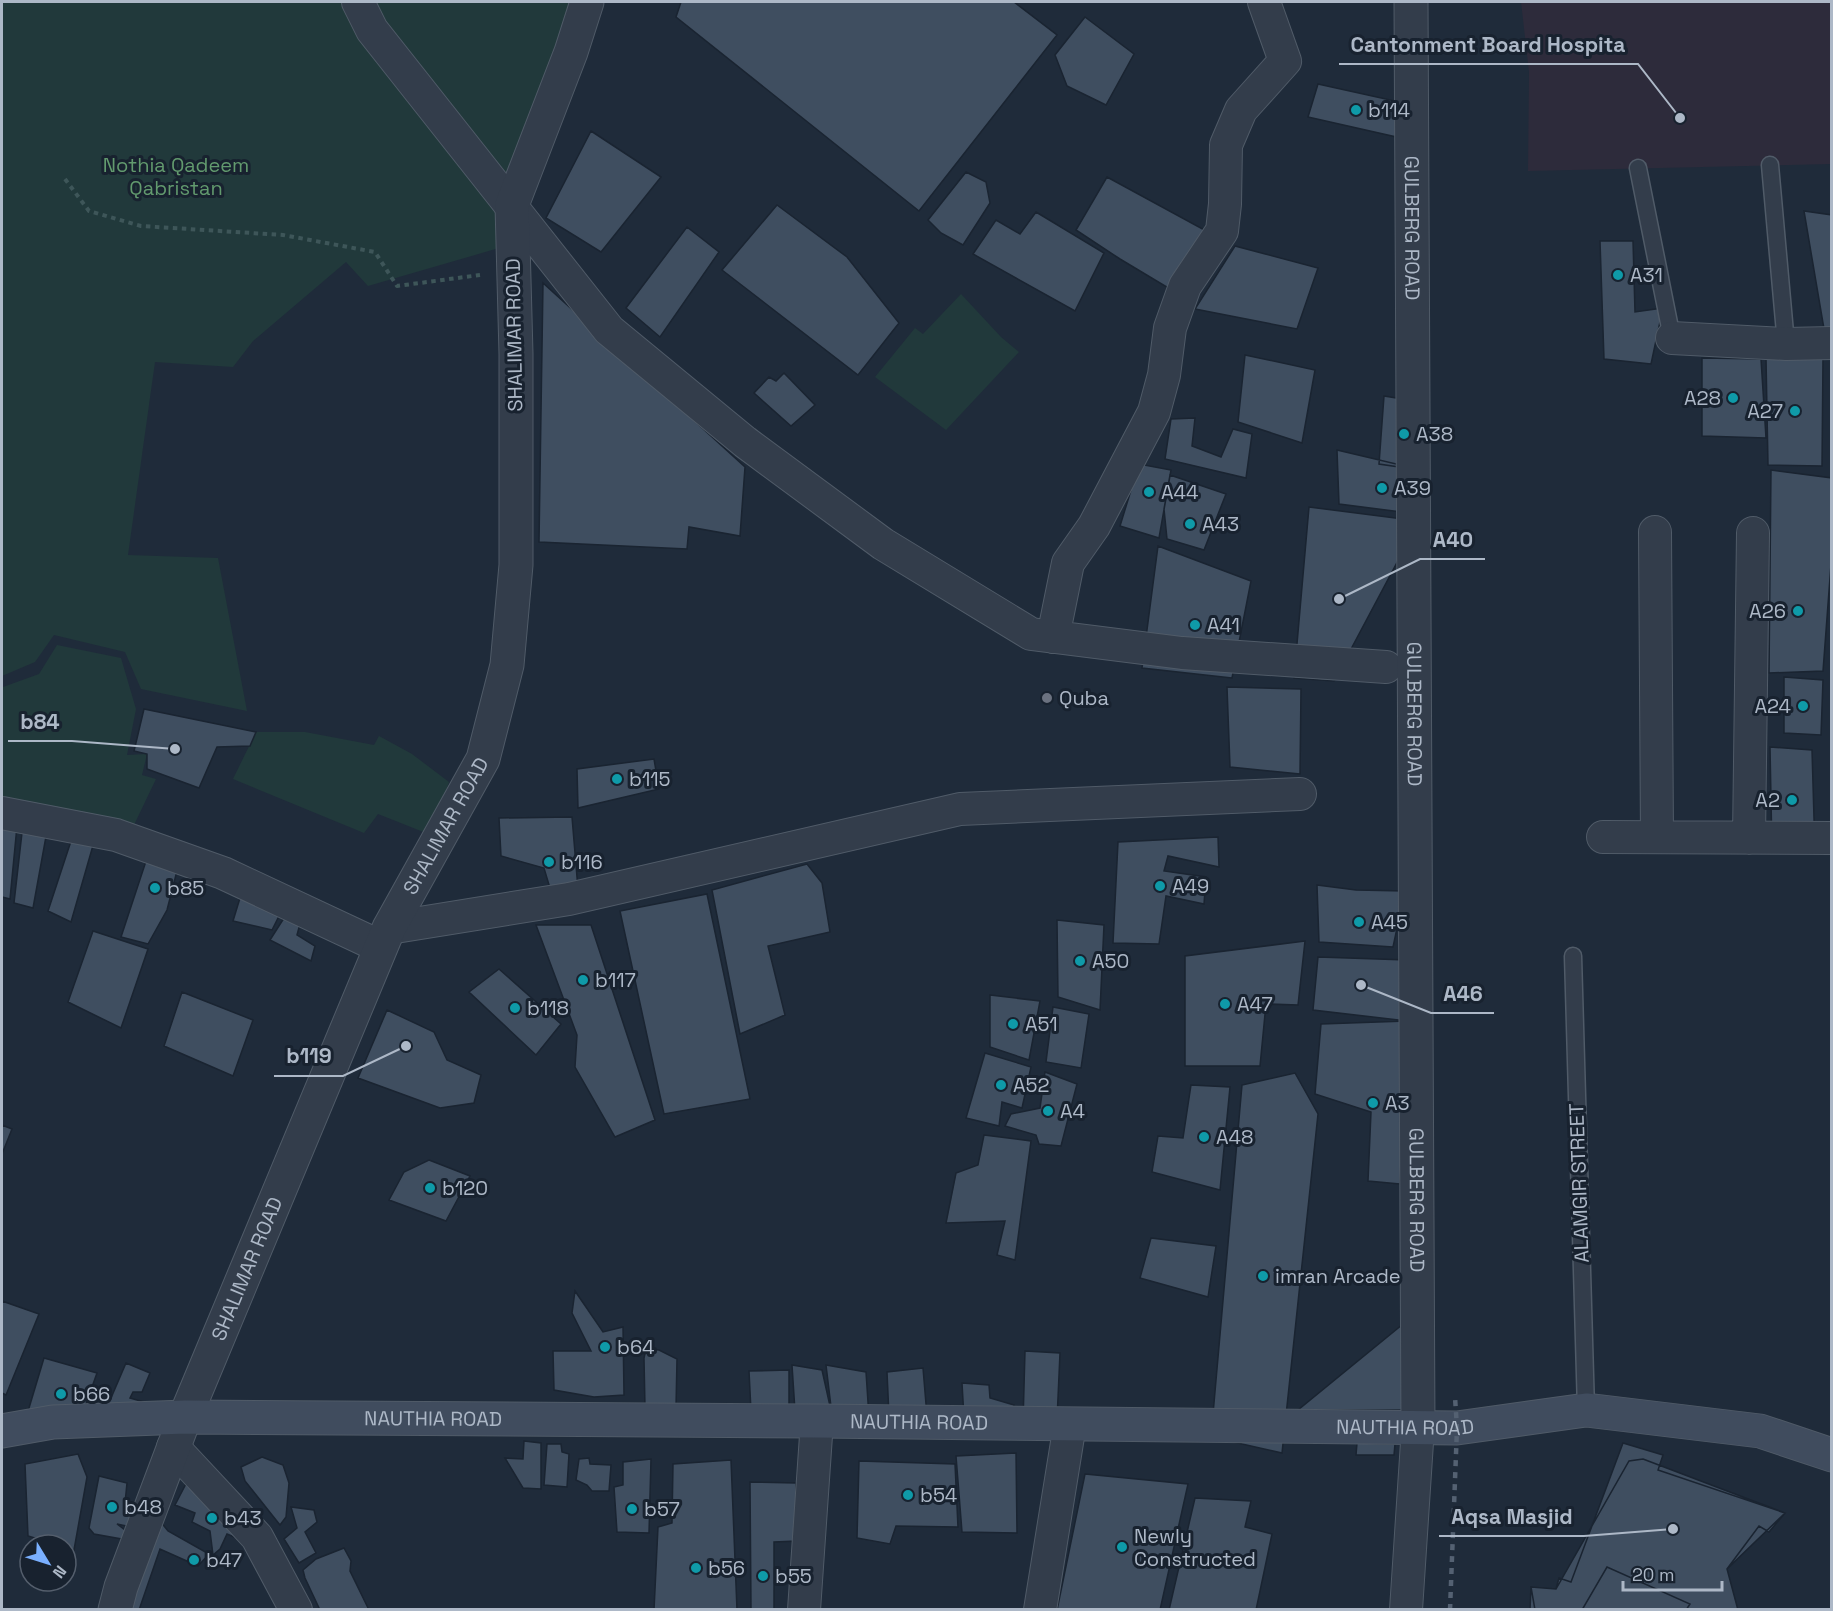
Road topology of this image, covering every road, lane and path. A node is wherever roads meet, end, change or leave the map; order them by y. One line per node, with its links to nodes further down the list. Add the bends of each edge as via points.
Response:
1 (358, 2): 8 (street, via 372,30)
2 (587, 2): 8 (street, SHALIMAR ROAD)
3 (1264, 2): 15 (street, via 1285,61 1241,110 1227,145 1222,231 1185,286 1170,328 1154,412 1094,526 1068,563)
4 (1411, 2): 29 (street, GULBERG ROAD)
5 (1770, 165): 12 (lane)
6 (1638, 168): 10 (lane)
7 (65, 179): 9 (path, via 89,211 141,226 283,235 375,252 397,286)
8 (512, 205): 9 (street, SHALIMAR ROAD); 15 (street, via 609,330 745,442 883,544 1030,634)
9 (513, 270): 23 (street, SHALIMAR ROAD, via 516,565 507,665 483,759)
10 (1672, 338): 12 (street)
11 (1832, 343): 12 (street)
12 (1786, 344)
13 (1655, 532): 20 (street)
14 (1753, 533): 21 (street)
15 (1053, 637): 16 (street, via 1182,653)
16 (1386, 667)
17 (1300, 794): 23 (street, via 960,809)
18 (2, 813): 23 (street, via 116,835)
19 (1603, 837): 20 (street)
20 (1657, 837): 21 (street)
21 (1749, 838): 22 (street)
22 (1832, 838)
23 (385, 938): 26 (street, SHALIMAR ROAD)
24 (1573, 956): 25 (lane, ALAMGIR STREET)
25 (1586, 1410): 29 (main road, NAUTHIA ROAD, via 1468,1427); 32 (main road, NAUTHIA ROAD, via 1761,1431)
26 (185, 1417): 27 (main road, NAUTHIA ROAD); 30 (main road, NAUTHIA ROAD, via 53,1422); 31 (street, SHALIMAR ROAD)
27 (817, 1420): 28 (main road, NAUTHIA ROAD); 35 (street)
28 (1070, 1424): 29 (main road, NAUTHIA ROAD); 36 (street)
29 (1418, 1427): 37 (street)
30 (2, 1431)
31 (173, 1447): 33 (street, SHALIMAR ROAD); 34 (street, via 257,1537)
32 (1832, 1455)
33 (115, 1610)
34 (296, 1610)
35 (804, 1610)
36 (1040, 1610)
37 (1406, 1610)

